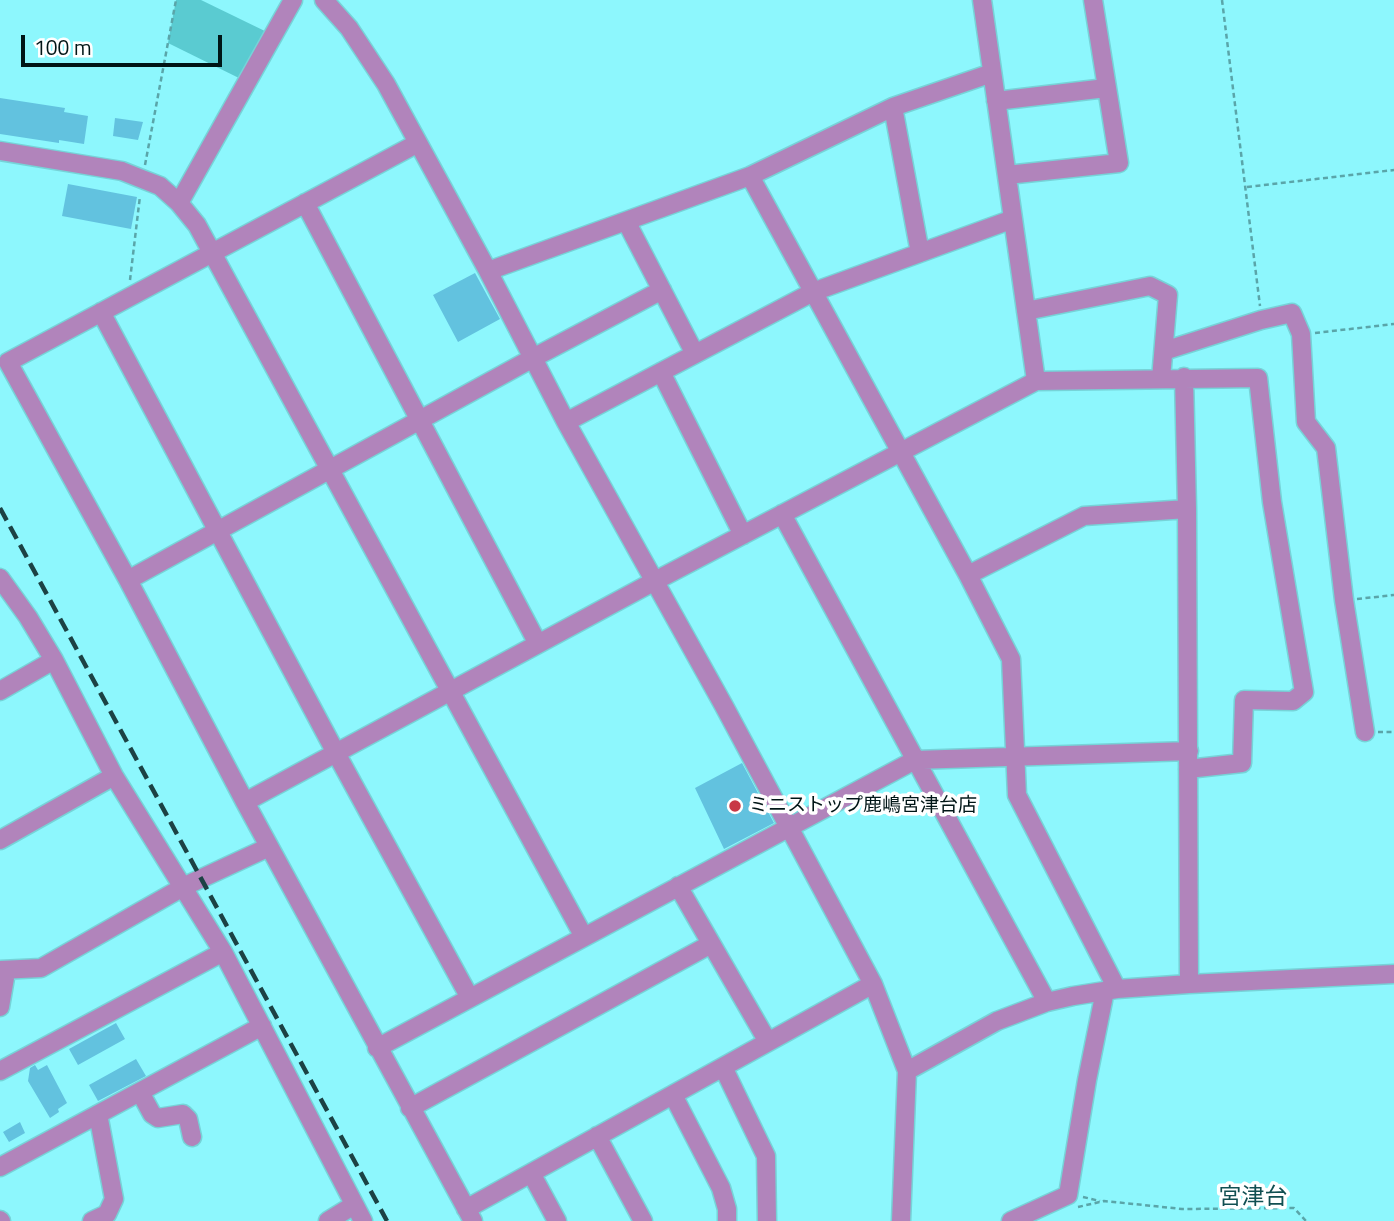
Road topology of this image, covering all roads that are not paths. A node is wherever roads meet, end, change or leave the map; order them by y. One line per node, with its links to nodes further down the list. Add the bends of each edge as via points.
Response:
1 (293, 0): 13 (street)
2 (324, 0): 9 (street, via 386,84)
3 (982, 0): 5 (street)
4 (1093, 0): 6 (street)
5 (992, 73): 7 (street); 8 (street)
6 (1106, 88): 7 (street); 12 (street, via 1119,163)
7 (996, 101): 12 (street)
8 (894, 107): 11 (street); 18 (street)
9 (418, 143): 14 (street); 19 (street)
10 (0, 150): 13 (street, via 122,172 160,187)
11 (750, 176): 16 (street); 21 (street)
12 (1007, 176): 15 (street)
13 (178, 203): 17 (street)
14 (305, 203): 17 (street); 31 (street)
15 (1013, 219): 18 (street); 22 (street)
16 (626, 221): 19 (street); 20 (street)
17 (213, 252): 23 (street); 34 (street)
18 (920, 254): 21 (street)
19 (488, 271): 26 (street)
20 (662, 290): 25 (street); 26 (street)
21 (813, 292): 25 (street); 33 (street)
22 (1026, 311): 24 (street, via 1150,286 1168,295); 30 (street)
23 (101, 312): 37 (street); 41 (street, via 8,362)
24 (1164, 351): 29 (street); 47 (street, via 1292,313 1301,334 1306,422 1326,449)
25 (695, 354): 27 (street)
26 (533, 358): 31 (street); 32 (street)
27 (661, 372): 32 (street); 38 (street)
28 (1184, 377): 29 (street); 35 (street); 51 (street, via 1258,378 1272,502 1304,692 1293,701 1244,700 1242,763)
29 (1161, 379): 30 (street)
30 (1037, 381): 33 (street)
31 (419, 420): 34 (street); 43 (street)
32 (566, 422): 42 (street)
33 (900, 452): 36 (street); 39 (street)
34 (330, 469): 37 (street); 46 (street)
35 (1187, 509): 39 (street, via 1084,516); 51 (street)
36 (782, 514): 38 (street); 50 (street)
37 (217, 531): 41 (street); 48 (street)
38 (743, 534): 42 (street)
39 (968, 575): 49 (street, via 1011,659)
40 (0, 578): 44 (street)
41 (128, 580): 53 (street)
42 (653, 582): 43 (street); 54 (street)
43 (538, 644): 46 (street)
44 (54, 660): 45 (street); 52 (street)
45 (0, 691)
46 (451, 691): 48 (street); 59 (street)
47 (1364, 732)
48 (335, 753): 53 (street); 67 (street)
49 (1014, 755): 50 (street); 51 (street); 66 (street, via 1017,795)
50 (915, 760): 54 (street); 68 (street)
51 (1189, 760): 65 (street)
52 (114, 776): 55 (street); 57 (street)
53 (245, 802): 56 (street)
54 (788, 827): 58 (street); 64 (street)
55 (0, 840)
56 (269, 847): 57 (street); 72 (street)
57 (185, 886): 61 (street); 62 (street, via 41,968)
58 (678, 886): 59 (street); 60 (street)
59 (584, 937): 67 (street)
60 (711, 944): 71 (street); 78 (street)
61 (223, 952): 70 (street); 74 (street)
62 (3, 971): 69 (street)
63 (1394, 974): 65 (street)
64 (873, 984): 71 (street); 75 (street)
65 (1189, 984): 66 (street)
66 (1111, 990): 68 (street); 93 (street, via 1087,1080 1071,1202)
67 (470, 998): 72 (street)
68 (1047, 1002): 75 (street, via 998,1021)
69 (0, 1007)
70 (262, 1026): 76 (street); 84 (street)
71 (768, 1042): 73 (street)
72 (377, 1048): 78 (street)
73 (723, 1067): 77 (street); 91 (street, via 766,1156)
74 (0, 1071)
75 (907, 1071): 92 (street)
76 (140, 1092): 79 (street); 81 (street, via 158,1118 183,1114)
77 (673, 1095): 80 (street); 90 (street, via 721,1188)
78 (410, 1108): 85 (street)
79 (98, 1114): 82 (street); 86 (street, via 114,1199 107,1214)
80 (597, 1136): 83 (street); 89 (street)
81 (192, 1137)
82 (0, 1167)
83 (531, 1173): 85 (street); 88 (street)
84 (359, 1213): 87 (street)
85 (470, 1215)
86 (92, 1221)
87 (328, 1221)
88 (557, 1221)
89 (643, 1221)
90 (727, 1221)
91 (767, 1221)
92 (901, 1221)
93 (1011, 1221)

